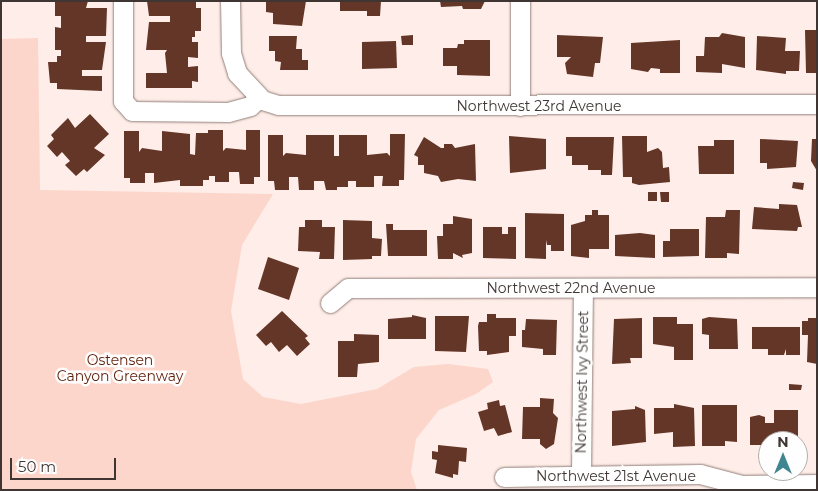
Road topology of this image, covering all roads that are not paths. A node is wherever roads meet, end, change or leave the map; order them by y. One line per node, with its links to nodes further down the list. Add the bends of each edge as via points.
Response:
1 (123, 1): 4 (street, via 123,102 132,111 228,112 250,106)
2 (230, 1): 4 (street, via 231,53 237,73)
3 (520, 1): 6 (street)
4 (260, 99): 6 (street, Northwest 23rd Avenue, via 297,107)
5 (817, 104): 6 (street, Northwest 23rd Avenue)
6 (520, 106)
7 (817, 288): 8 (street, Northwest 22nd Avenue)
8 (583, 289): 9 (street, Northwest 22nd Avenue, via 348,288); 10 (street, Northwest Ivy Street)
9 (330, 303)
10 (581, 475): 11 (street, Northwest 21st Avenue); 12 (street, Northwest 21st Avenue, via 700,474 742,485)
11 (504, 476)
12 (817, 484)

